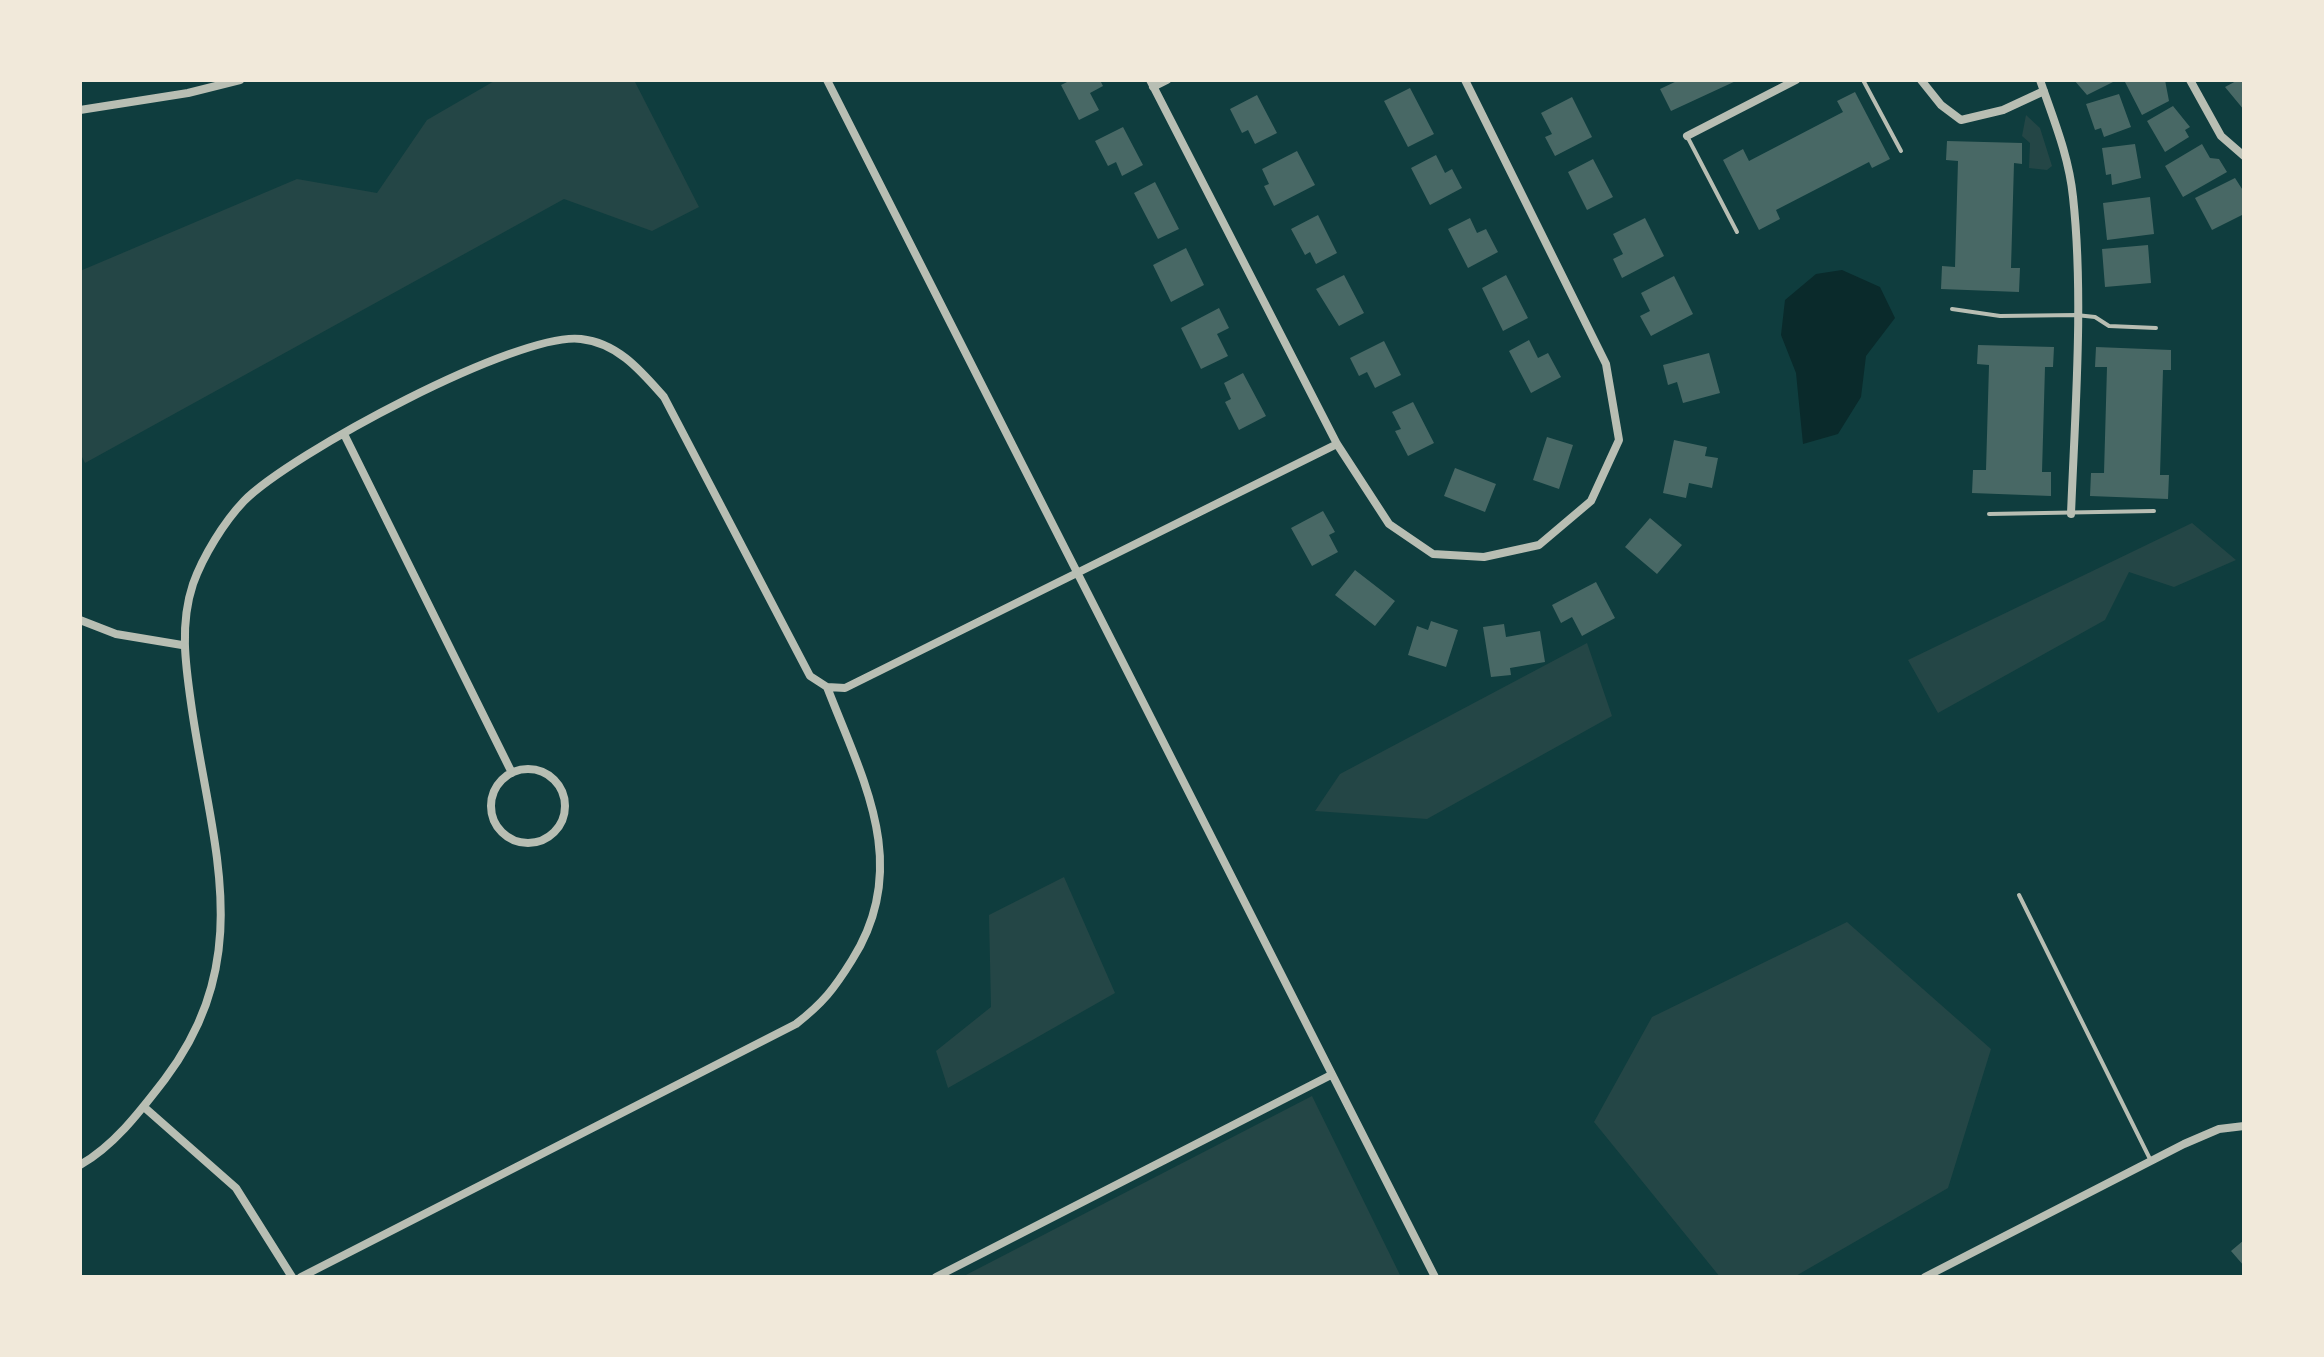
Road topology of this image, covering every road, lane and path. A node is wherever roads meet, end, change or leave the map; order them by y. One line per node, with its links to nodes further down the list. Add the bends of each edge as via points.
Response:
1 (240, 80): 12 (street)
2 (827, 80): 25 (street)
3 (1167, 80): 10 (street)
4 (1465, 80): 21 (street, via 1606,364 1619,440 1591,501 1539,545 1484,557 1433,554 1389,524)
5 (1796, 80): 13 (street)
6 (1863, 80): 14 (lane)
7 (1921, 80): 11 (street, via 1961,120 2003,110)
8 (2040, 80): 11 (street)
9 (2190, 80): 15 (street, via 2221,136)
10 (1152, 84): 21 (street)
11 (2044, 91): 18 (street, via 2062,141 2073,196)
12 (80, 110)
13 (1687, 136): 16 (lane)
14 (1901, 151)
15 (2244, 156)
16 (1737, 232)
17 (1952, 309): 18 (lane, via 2000,316)
18 (2076, 315): 19 (lane, via 2095,317 2109,326); 24 (street)
19 (2156, 328)
20 (344, 434): 27 (street, via 296,461 244,501 193,584); 28 (street, via 526,348 559,338 608,346 638,367 664,397 810,676); 29 (street)
21 (1337, 444): 25 (street)
22 (2154, 511): 24 (lane)
23 (1989, 514): 24 (lane)
24 (2071, 514)
25 (1076, 574): 28 (street, via 860,682); 31 (street)
26 (80, 620): 27 (street, via 116,634)
27 (182, 645): 32 (street, via 222,886 219,962 187,1050)
28 (827, 687): 37 (street, via 877,827 883,863 879,909 827,1000 796,1024)
29 (512, 773): 29 (street, via 541,771 563,790 565,817 558,830 540,842 514,841 496,826 491,800 503,778)
30 (2019, 895): 34 (lane)
31 (1331, 1075): 38 (street); 39 (street)
32 (144, 1107): 35 (street, via 117,1137); 36 (street, via 236,1188)
33 (2244, 1126): 34 (street, via 2219,1129)
34 (2151, 1161): 40 (street)
35 (80, 1165)
36 (292, 1277)
37 (301, 1277)
38 (936, 1277)
39 (1435, 1277)
40 (1925, 1277)

